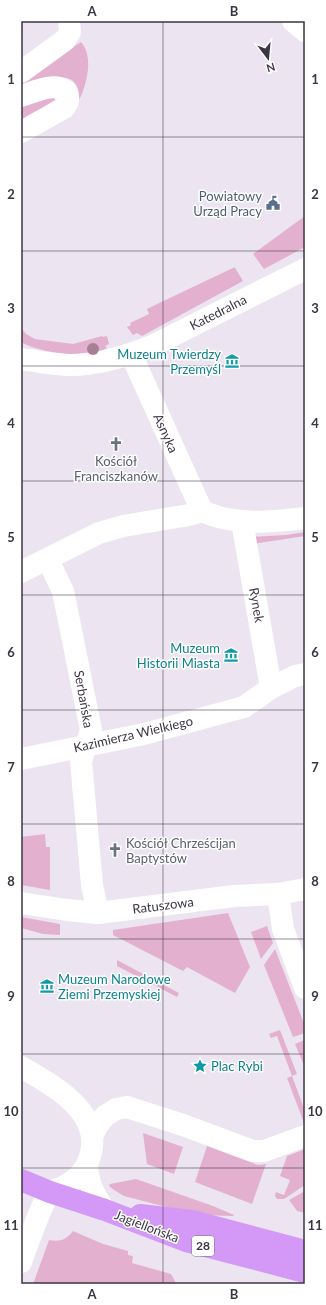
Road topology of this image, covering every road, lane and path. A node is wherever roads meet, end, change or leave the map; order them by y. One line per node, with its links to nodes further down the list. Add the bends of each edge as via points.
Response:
1 (69, 21): 4 (street, via 70,32 65,40)
2 (293, 21): 3 (street)
3 (305, 31)
4 (21, 72)
5 (21, 96): 6 (street, via 58,87 66,91 69,99 68,104 59,111)
6 (21, 132)
7 (305, 269): 8 (street, Katedralna, via 152,346)
8 (131, 354): 9 (street, Katedralna, via 70,365); 10 (street, Asnyka)
9 (21, 359)
10 (202, 511): 12 (street); 13 (street, via 99,533)
11 (305, 518): 12 (street, via 272,522)
12 (242, 521): 16 (street, Rynek)
13 (48, 560): 14 (street); 17 (street, Serbańska, via 63,591 91,730)
14 (21, 572)
15 (305, 674): 16 (street)
16 (271, 688): 17 (street, Kazimierza Wielkiego, via 244,707 144,734)
17 (87, 746): 18 (street, Kazimierza Wielkiego); 22 (street, Serbańska, via 81,761 92,885)
18 (21, 758)
19 (305, 889): 20 (street, Ratuszowa)
20 (278, 894): 22 (street, Ratuszowa, via 234,896); 23 (street, via 283,930)
21 (21, 902): 22 (street, Ratuszowa)
22 (98, 913)
23 (305, 988)
24 (21, 1067): 26 (street, via 49,1082 66,1095 85,1118)
25 (305, 1136): 26 (street, via 264,1151 253,1151 127,1107 116,1109 105,1116)
26 (92, 1137): 27 (street)
27 (87, 1165): 29 (street, via 70,1182); 30 (street, via 91,1188)
28 (21, 1180): 29 (main road, Jagiellońska / 28)
29 (50, 1192): 30 (main road, Jagiellońska / 28); 32 (street, via 30,1234)
30 (105, 1210): 31 (main road, Jagiellońska / 28, via 192,1221); 33 (main road, Jagiellońska / 28, via 186,1241)
31 (305, 1251)
32 (21, 1262)
33 (305, 1272)

